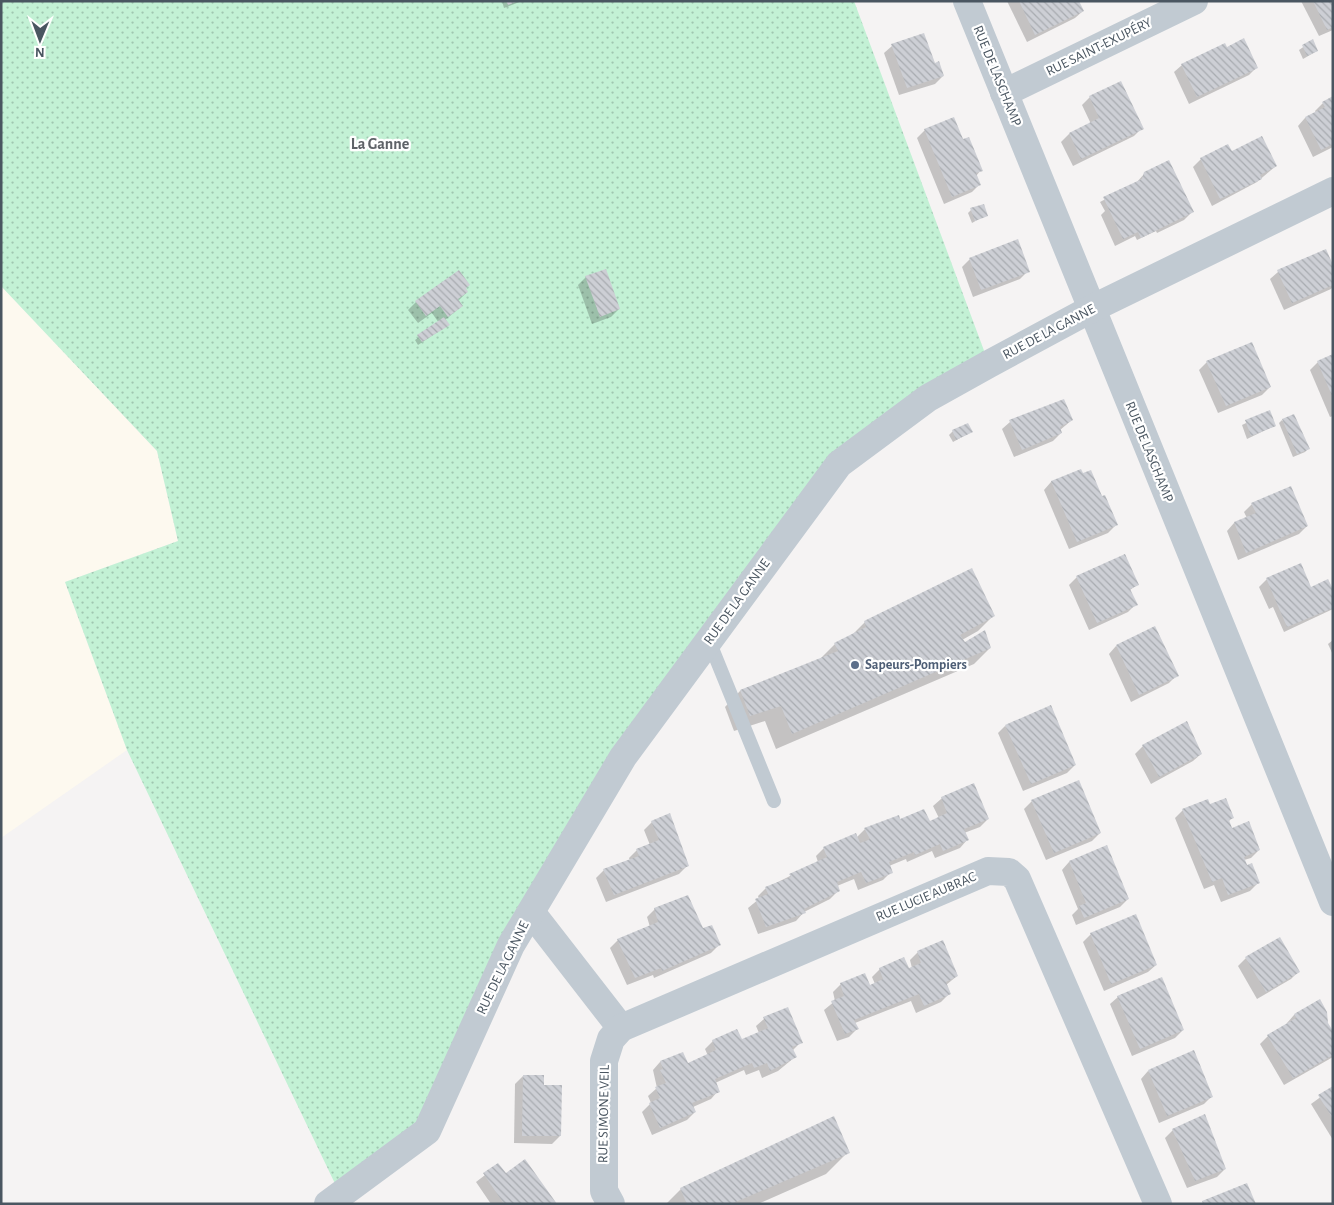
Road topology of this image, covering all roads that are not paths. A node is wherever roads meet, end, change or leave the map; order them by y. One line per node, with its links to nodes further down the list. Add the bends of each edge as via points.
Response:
1 (967, 1): 3 (street, RUE DE LASCHAMP)
2 (1194, 1): 3 (street, RUE SAINT-EXUPÉRY)
3 (1004, 93): 5 (street, RUE DE LASCHAMP)
4 (1333, 191): 5 (street, RUE DE LA GANNE)
5 (1091, 309): 6 (street, RUE DE LA GANNE, via 928,398 839,464); 8 (street, RUE DE LASCHAMP)
6 (709, 641): 7 (lane); 9 (street, RUE DE LA GANNE, via 623,757)
7 (774, 801)
8 (1333, 902)
9 (531, 912): 10 (street); 11 (street, RUE DE LA GANNE, via 511,945 427,1131)
10 (621, 1028): 12 (street, RUE SIMONE VEIL, via 611,1039 604,1061 604,1191); 13 (street, RUE LUCIE AUBRAC, via 988,871 1009,872 1017,880)
11 (335, 1202)
12 (611, 1204)
13 (1158, 1204)

